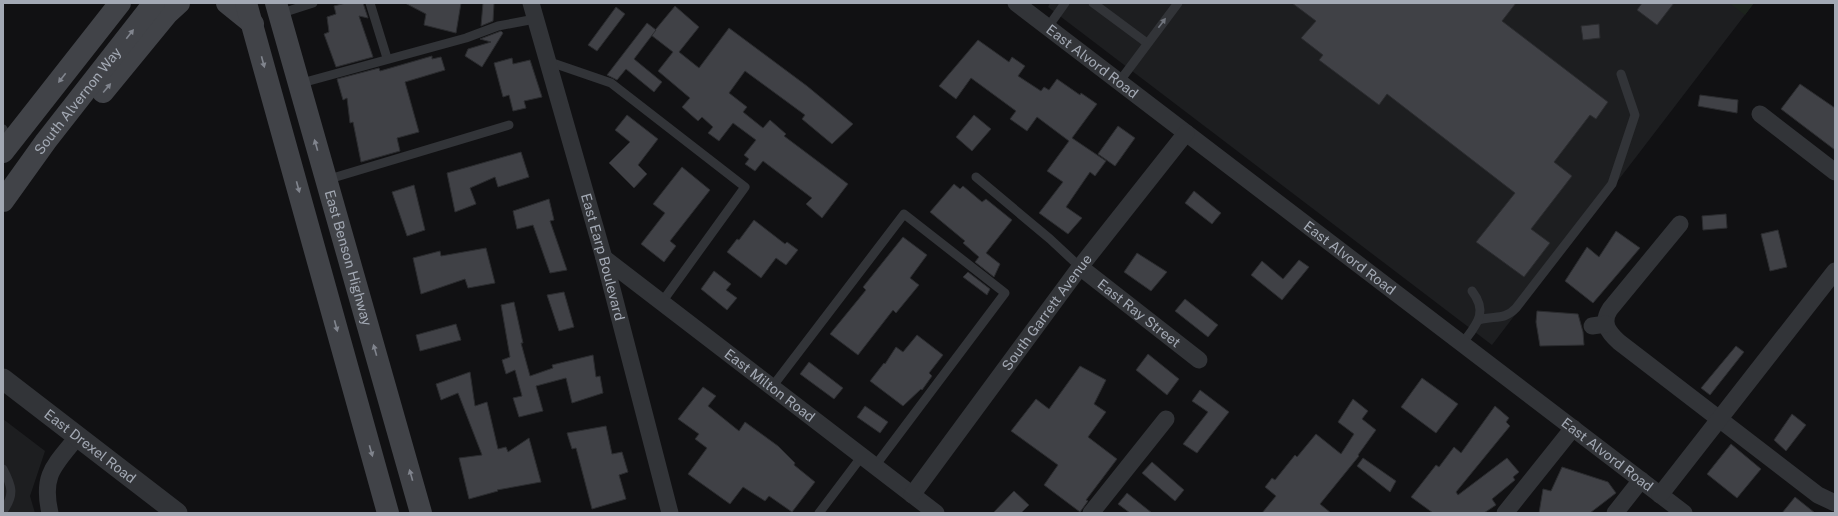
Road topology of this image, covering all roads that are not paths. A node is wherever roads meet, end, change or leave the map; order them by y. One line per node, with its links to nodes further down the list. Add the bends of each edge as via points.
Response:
1 (120, 3): 26 (main road, South Alvernon Way, one-way to 26)
2 (154, 3): 30 (main road, South Alvernon Way, one-way to 2)
3 (179, 3): 30 (main road, one-way to 3, via 77,123)
4 (227, 3): 15 (main road)
5 (246, 3): 15 (main road, East Benson Highway)
6 (313, 3): 13 (lane)
7 (370, 3): 18 (lane)
8 (531, 3): 14 (street, East Earp Boulevard)
9 (1016, 3): 16 (street, East Alvord Road)
10 (1065, 3): 16 (lane)
11 (1093, 3): 17 (lane)
12 (1178, 3): 17 (lane, one-way to 12)
13 (287, 7): 22 (main road, East Benson Highway)
14 (536, 19): 18 (lane, via 498,26 466,38); 19 (street, East Earp Boulevard)
15 (253, 24): 36 (main road, East Benson Highway, one-way to 36)
16 (1048, 27): 21 (street, East Alvord Road)
17 (1147, 43): 21 (lane)
18 (387, 58): 22 (lane)
19 (547, 61): 32 (street, East Earp Boulevard); 37 (lane, via 611,83 745,187)
20 (1622, 74): 39 (lane, via 1634,115 1612,184 1516,308 1503,317 1490,316)
21 (1119, 82): 25 (street, East Alvord Road)
22 (298, 84): 29 (main road, East Benson Highway, one-way to 22)
23 (1760, 114): 27 (street)
24 (509, 125): 29 (lane)
25 (1186, 133): 33 (street, South Garrett Avenue); 40 (street, East Alvord Road)
26 (6, 141)
27 (1835, 172)
28 (976, 177): 33 (lane)
29 (326, 180): 38 (main road, East Benson Highway)
30 (8, 194)
31 (1680, 224): 45 (street, via 1599,325)
32 (604, 258): 37 (street, East Milton Road); 59 (street, East Earp Boulevard)
33 (1080, 267): 41 (street, East Ray Street); 51 (street, South Garrett Avenue)
34 (1835, 271): 45 (street)
35 (1472, 291): 39 (lane, via 1480,305)
36 (328, 299): 38 (main road, via 333,279 348,281); 57 (main road, East Benson Highway, one-way to 57)
37 (662, 302): 43 (street, East Milton Road)
38 (361, 304): 58 (main road, East Benson Highway, one-way to 38)
39 (1479, 320): 40 (lane)
40 (1462, 344): 46 (street, East Alvord Road)
41 (1199, 360)
42 (5, 384): 47 (street, East Drexel Road)
43 (772, 387): 48 (street, East Milton Road); 48 (lane, via 904,214 1005,294)
44 (1166, 419): 62 (street)
45 (1719, 420): 52 (street); 53 (street, via 1818,495)
46 (1573, 428): 50 (street, East Alvord Road); 63 (street)
47 (78, 436): 55 (street, via 50,474 46,495); 56 (street, East Drexel Road)
48 (869, 461): 51 (street, East Milton Road); 60 (lane)
49 (3, 469): 54 (lane, via 12,494)
50 (1641, 480): 52 (street, East Alvord Road); 64 (street)
51 (912, 495): 61 (street, East Milton Road)
52 (1660, 495): 65 (street, East Alvord Road)
53 (1835, 503)
54 (3, 511)
55 (50, 513)
56 (177, 513)
57 (388, 513)
58 (421, 513)
59 (670, 513)
60 (818, 513)
61 (936, 513)
62 (1091, 513)
63 (1505, 513)
64 (1615, 513)
65 (1684, 513)

